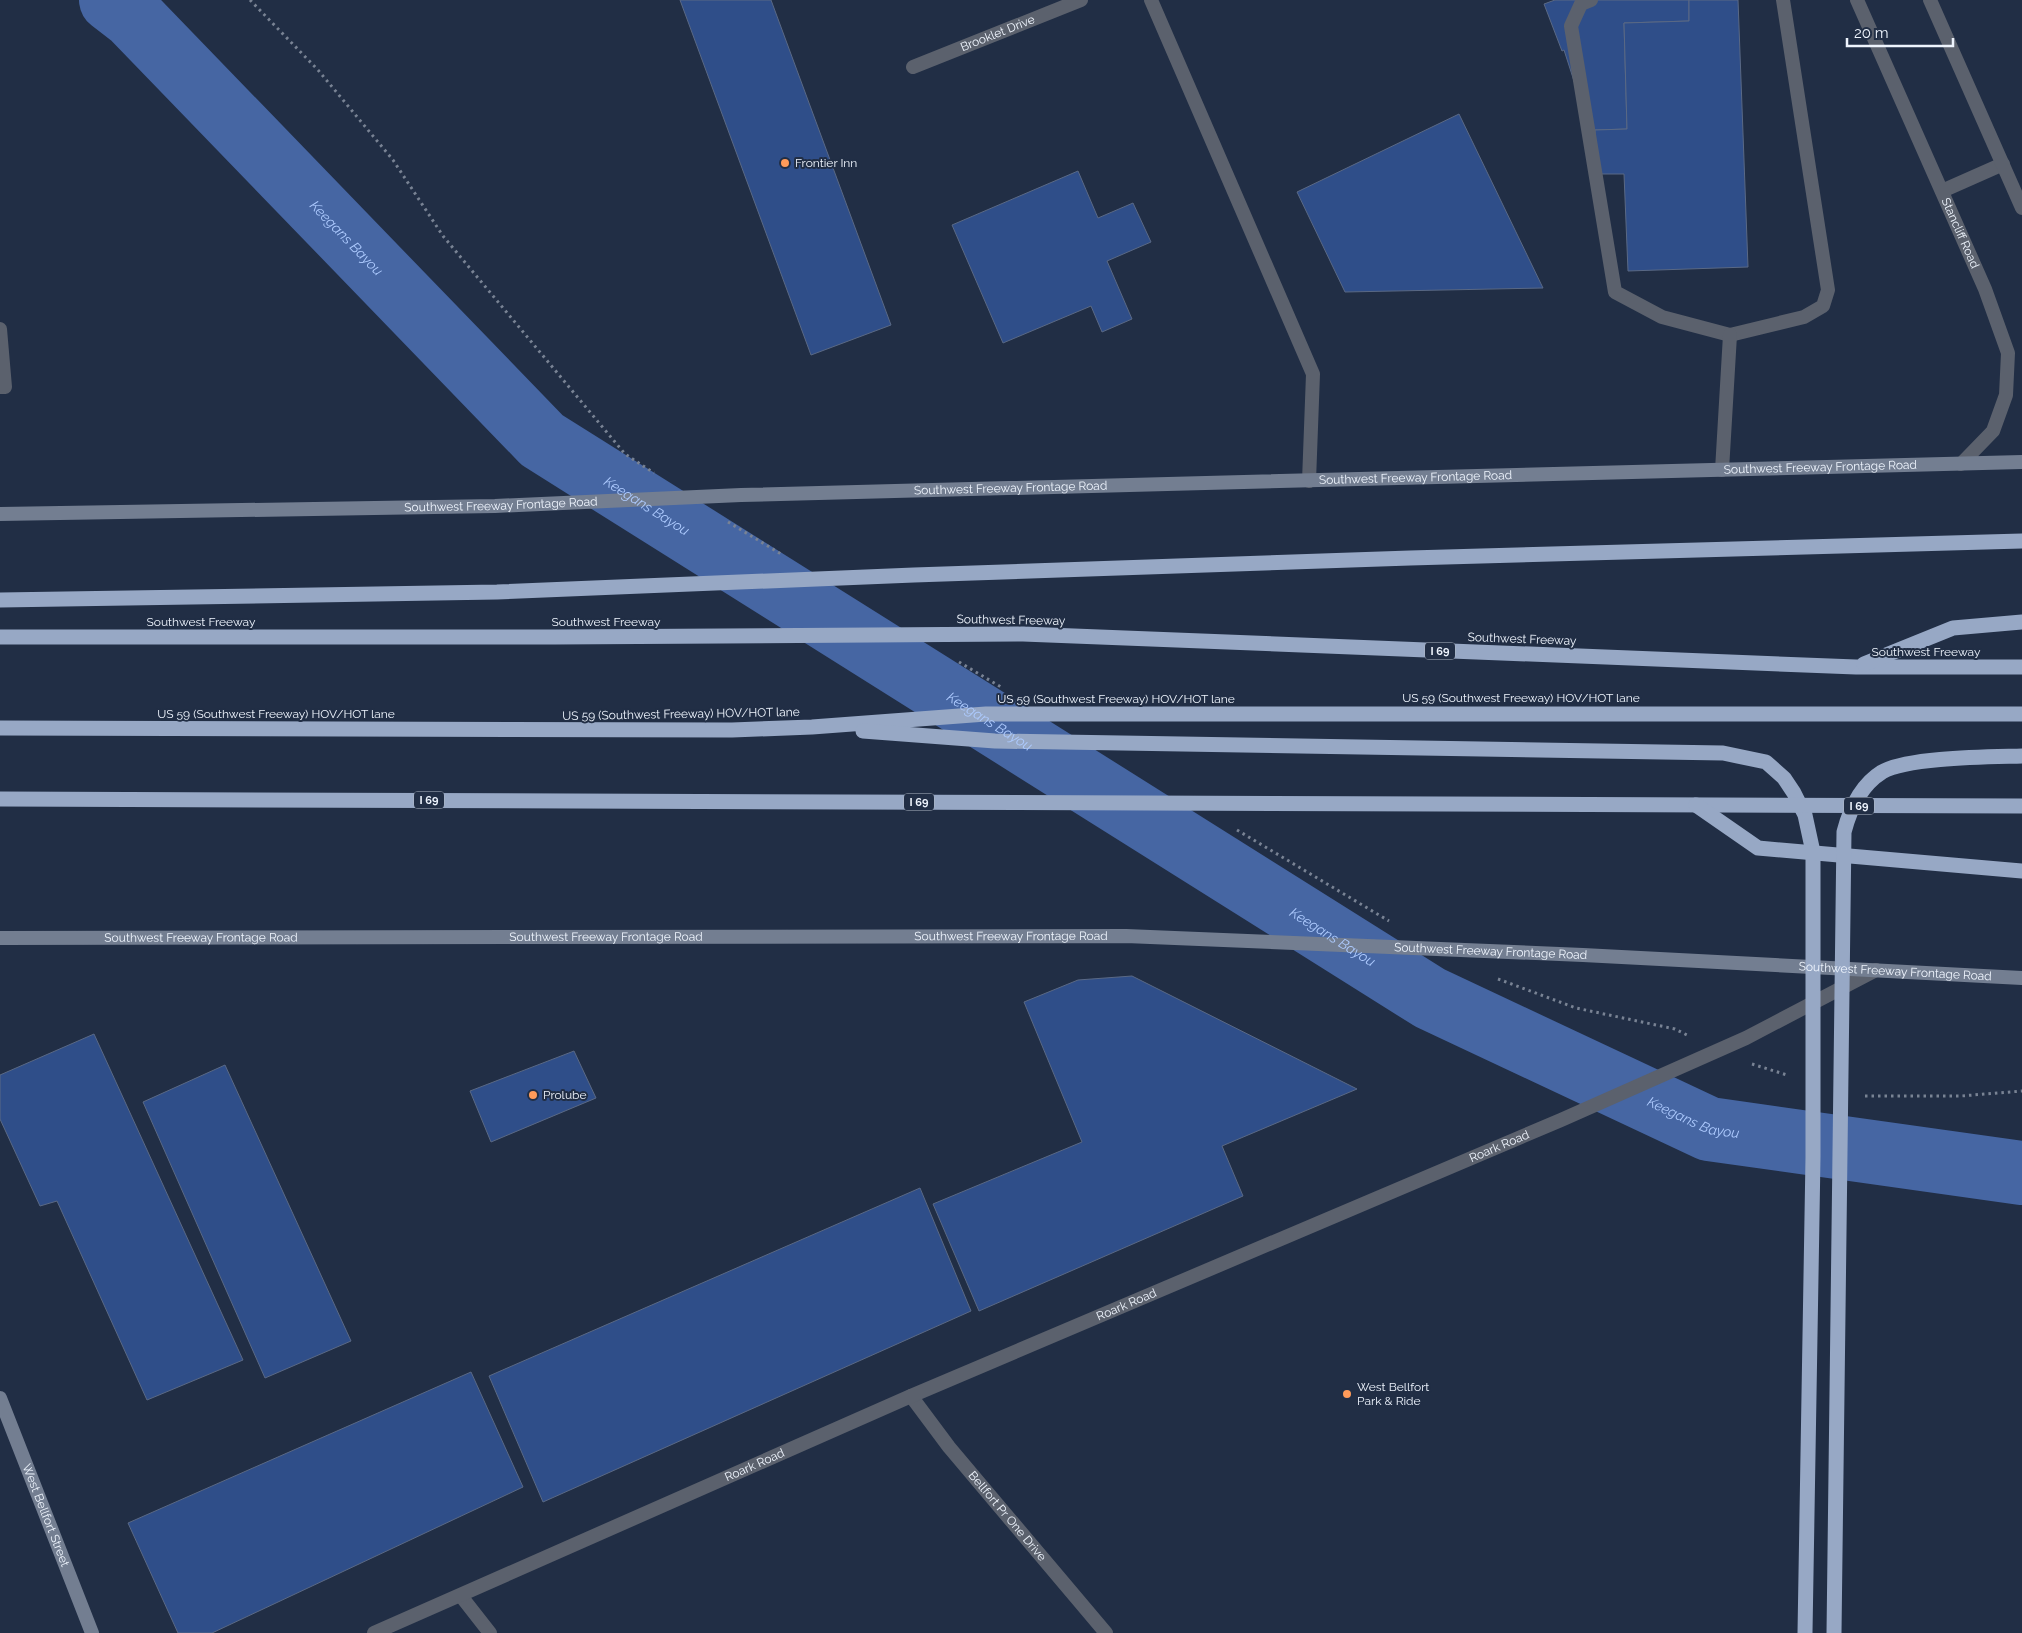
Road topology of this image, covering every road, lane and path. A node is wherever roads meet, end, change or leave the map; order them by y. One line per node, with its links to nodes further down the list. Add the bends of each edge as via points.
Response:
1 (250, 0): 9 (path)
2 (1081, 0): 8 (street, Brooklet Drive)
3 (1151, 0): 19 (street, via 1313,374)
4 (1591, 0): 14 (street, via 1581,4 1571,26 1615,292 1662,317)
5 (1783, 0): 14 (street, via 1828,290 1823,306 1804,318)
6 (1857, 0): 11 (street, Stancliff Road)
7 (1930, 0): 10 (street)
8 (913, 67)
9 (318, 70)
10 (2003, 164): 11 (street); 12 (street)
11 (1942, 192): 17 (street, Stancliff Road, via 1986,289 2008,353 2006,395 1993,431)
12 (2022, 208)
13 (0, 329): 15 (street, via 4,387)
14 (1730, 335): 18 (street)
15 (0, 387)
16 (2022, 462): 17 (main road, Southwest Freeway Frontage Road)
17 (1961, 464): 18 (main road, Southwest Freeway Frontage Road)
18 (1722, 470): 19 (main road, Southwest Freeway Frontage Road)
19 (1309, 481): 20 (main road, Southwest Freeway Frontage Road, via 741,495 495,506)
20 (0, 514)
21 (2022, 541): 22 (highway, via 1410,558 497,592)
22 (0, 600)
23 (2022, 622): 25 (highway, via 1953,628)
24 (0, 637): 25 (highway, Southwest Freeway / I 69, via 1024,634)
25 (1856, 667): 26 (highway, Southwest Freeway / I 69)
26 (2022, 667)
27 (2022, 714): 28 (highway, US 59 (Southwest Freeway) HOV/HOT lane, via 996,714)
28 (812, 727): 29 (highway, US 59 (Southwest Freeway) HOV/HOT lane, via 732,730); 47 (highway, via 995,741 1723,753 1766,762 1784,778 1805,815 1813,852 1813,1157)
29 (0, 728)
30 (2022, 756): 48 (highway, via 1911,763 1883,772 1865,788 1849,813 1844,832)
31 (0, 799): 32 (highway, I 69)
32 (1696, 805): 33 (highway, I 69); 34 (highway, via 1758,848)
33 (2022, 806)
34 (2022, 871)
35 (0, 937): 36 (main road)
36 (21, 938): 37 (main road); 38 (main road, Southwest Freeway Frontage Road, via 1126,936)
37 (0, 943)
38 (1876, 970): 39 (main road, Southwest Freeway Frontage Road); 40 (street, Roark Road, via 1746,1038 1561,1120)
39 (2022, 978)
40 (910, 1396): 42 (street, Roark Road); 46 (street, Bellfort Pr One Drive, via 948,1447)
41 (0, 1398): 43 (main road, West Bellfort Street)
42 (461, 1596): 44 (street, Roark Road); 45 (street)
43 (92, 1633)
44 (374, 1633)
45 (490, 1633)
46 (1106, 1633)
47 (1805, 1633)
48 (1834, 1633)

